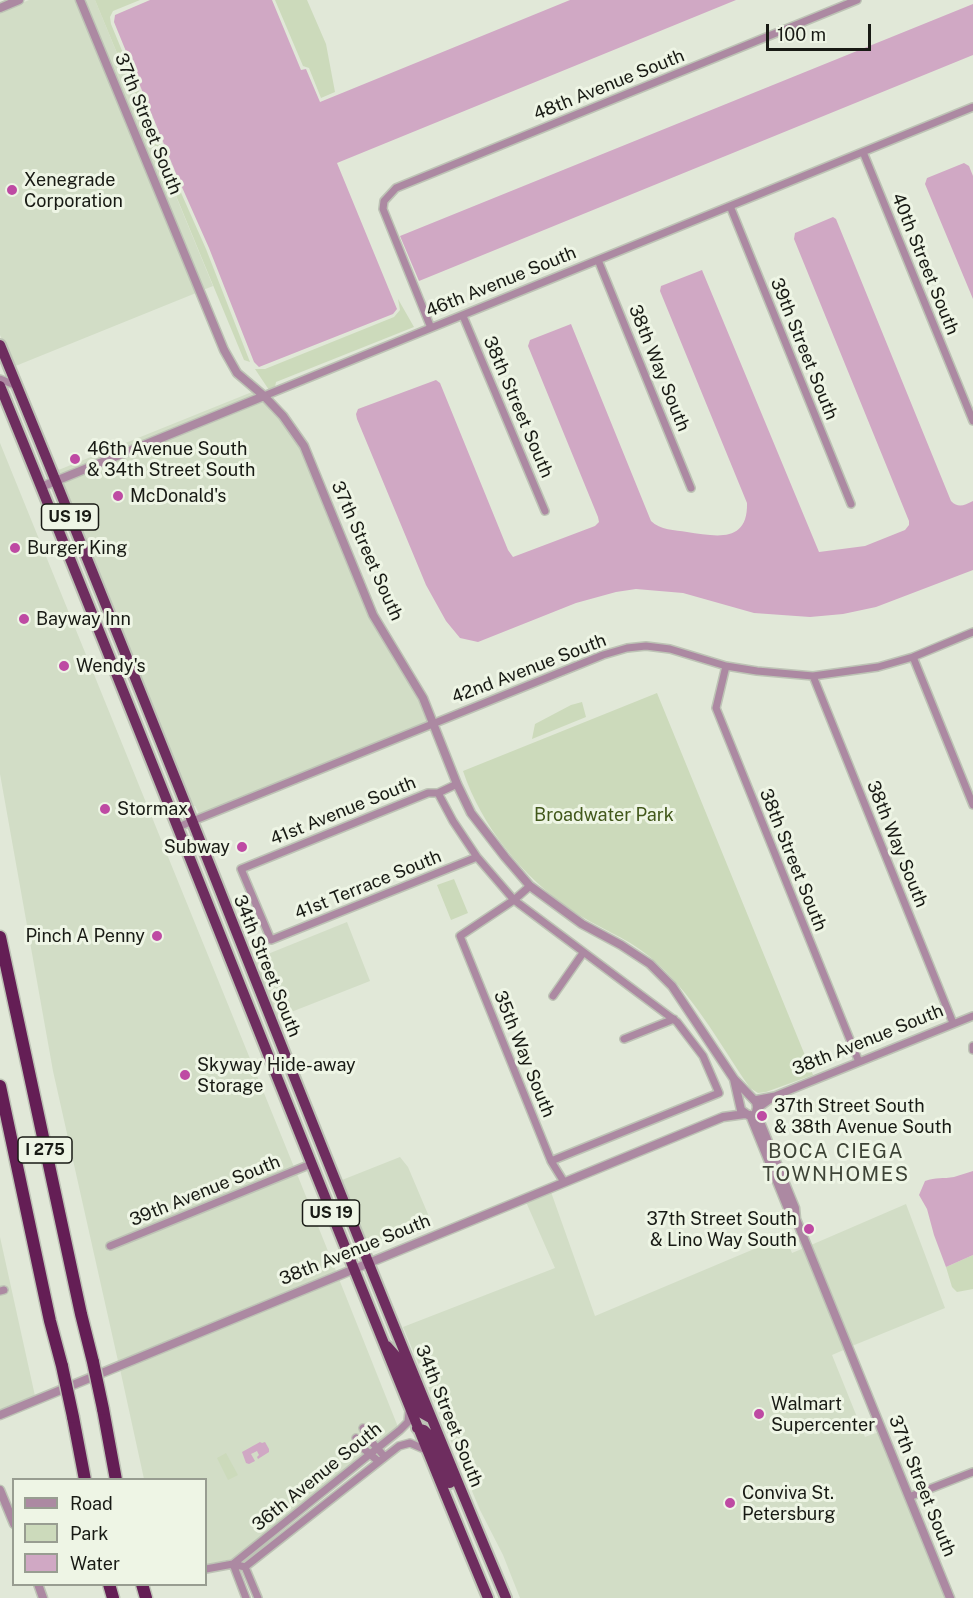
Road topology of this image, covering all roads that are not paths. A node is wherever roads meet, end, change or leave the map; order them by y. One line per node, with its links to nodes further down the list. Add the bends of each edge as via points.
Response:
1 (19, 0): 4 (street)
2 (80, 0): 15 (street, 37th Street South, via 224,350 237,373)
3 (857, 0): 10 (street, 48th Avenue South, via 396,188 382,209)
4 (0, 8)
5 (973, 107): 6 (street, 46th Avenue South)
6 (863, 152): 7 (street, 46th Avenue South); 16 (street, 40th Street South)
7 (730, 206): 8 (street, 46th Avenue South); 20 (street, 39th Street South)
8 (598, 260): 9 (street, 46th Avenue South); 19 (street, 38th Way South)
9 (463, 316): 10 (street, 46th Avenue South); 21 (street, 38th Street South)
10 (431, 328): 15 (street, 46th Avenue South)
11 (0, 345): 14 (highway, 34th Street South / US 19)
12 (0, 379): 14 (street)
13 (0, 386): 18 (highway, 34th Street South / US 19)
14 (17, 386): 17 (highway, 34th Street South / US 19)
15 (264, 396): 17 (street, 46th Avenue South); 30 (street, 37th Street South, via 304,446 373,615 411,676)
16 (973, 422)
17 (56, 481): 18 (street, 46th Avenue South); 24 (highway, 34th Street South / US 19)
18 (41, 487): 22 (highway, 34th Street South / US 19)
19 (691, 488)
20 (851, 504)
21 (545, 511)
22 (96, 623): 24 (highway, via 116,649); 25 (highway, 34th Street South / US 19)
23 (973, 632): 26 (street, 42nd Avenue South)
24 (123, 648): 29 (highway, 34th Street South / US 19)
25 (109, 655): 29 (highway, via 116,657); 35 (highway, 34th Street South / US 19)
26 (913, 657): 28 (street, 42nd Avenue South, via 878,667); 33 (street)
27 (726, 666): 28 (street, 42nd Avenue South); 30 (street, 42nd Avenue South, via 670,649 627,648); 49 (street, 38th Street South, via 716,708)
28 (813, 676): 46 (street, 38th Way South)
29 (135, 679): 34 (highway, 34th Street South / US 19)
30 (433, 723): 31 (street, 37th Street South); 34 (street, 42nd Avenue South)
31 (457, 784): 32 (street, 41st Avenue South); 37 (street, 37th Street South, via 471,813)
32 (438, 793): 36 (street); 40 (street, 41st Avenue South, via 428,793 241,869)
33 (973, 805)
34 (192, 821): 35 (street, 42nd Avenue South); 48 (highway, 34th Street South / US 19)
35 (178, 827): 43 (highway, 34th Street South / US 19)
36 (477, 857): 38 (street); 40 (street, 41st Terrace South)
37 (530, 886): 38 (street); 52 (street, 37th Street South, via 582,924 650,964 672,986)
38 (513, 900): 41 (street); 54 (street, 35th Way South, via 460,936)
39 (0, 937): 73 (highway, I 275, bridge)
40 (271, 940)
41 (583, 953): 42 (street); 45 (street)
42 (553, 996)
43 (250, 1012): 48 (highway, via 264,1024 277,1055); 50 (highway, 34th Street South / US 19)
44 (973, 1016): 46 (street, 38th Avenue South)
45 (674, 1019): 47 (street); 54 (street, via 703,1056 719,1093)
46 (953, 1023): 49 (street, 38th Avenue South)
47 (624, 1039)
48 (287, 1061): 53 (highway, 34th Street South / US 19)
49 (859, 1062): 52 (street, 38th Avenue South)
50 (273, 1068): 53 (highway, via 285,1076 294,1098); 55 (highway, 34th Street South / US 19)
51 (0, 1086): 72 (highway, I 275, bridge)
52 (749, 1107): 56 (street, 38th Avenue South); 76 (street, 37th Street South, via 795,1208 796,1219)
53 (307, 1112): 58 (highway, 34th Street South / US 19)
54 (551, 1161): 56 (street, 35th Way South)
55 (311, 1164): 57 (street, 39th Avenue South); 59 (highway, 34th Street South / US 19)
56 (564, 1182): 58 (street, 38th Avenue South)
57 (110, 1246)
58 (368, 1262): 59 (street, 38th Avenue South); 63 (highway, 34th Street South / US 19)
59 (353, 1268): 60 (highway, 34th Street South / US 19); 62 (street, 38th Avenue South)
60 (382, 1342): 61 (highway, 34th Street South / US 19); 63 (highway, via 395,1355 419,1409)
61 (409, 1409): 65 (highway, 34th Street South / US 19); 67 (street, 36th Avenue South, via 408,1422)
62 (0, 1415)
63 (432, 1419): 75 (highway, 34th Street South / US 19)
64 (363, 1428): 67 (street)
65 (417, 1428): 68 (highway, 34th Street South / US 19); 75 (highway, via 429,1435 452,1488)
66 (356, 1438): 69 (street)
67 (377, 1448): 69 (street, 36th Avenue South); 70 (street)
68 (426, 1450): 70 (street, 36th Avenue South, via 404,1444); 83 (highway, 34th Street South / US 19)
69 (370, 1453): 70 (street); 78 (street, 36th Avenue South)
70 (381, 1458): 79 (street, 36th Avenue South)
71 (973, 1472): 76 (street)
72 (85, 1478)
73 (116, 1478)
74 (1, 1493): 77 (street)
75 (463, 1495): 84 (highway, 34th Street South / US 19)
76 (909, 1497): 85 (street, 37th Street South)
77 (12, 1519)
78 (233, 1564): 79 (street, 36th Avenue South); 80 (street, 36th Avenue South); 81 (street)
79 (245, 1568): 82 (street)
80 (207, 1569)
81 (246, 1598)
82 (258, 1598)
83 (488, 1598)
84 (506, 1598)
85 (950, 1598)

